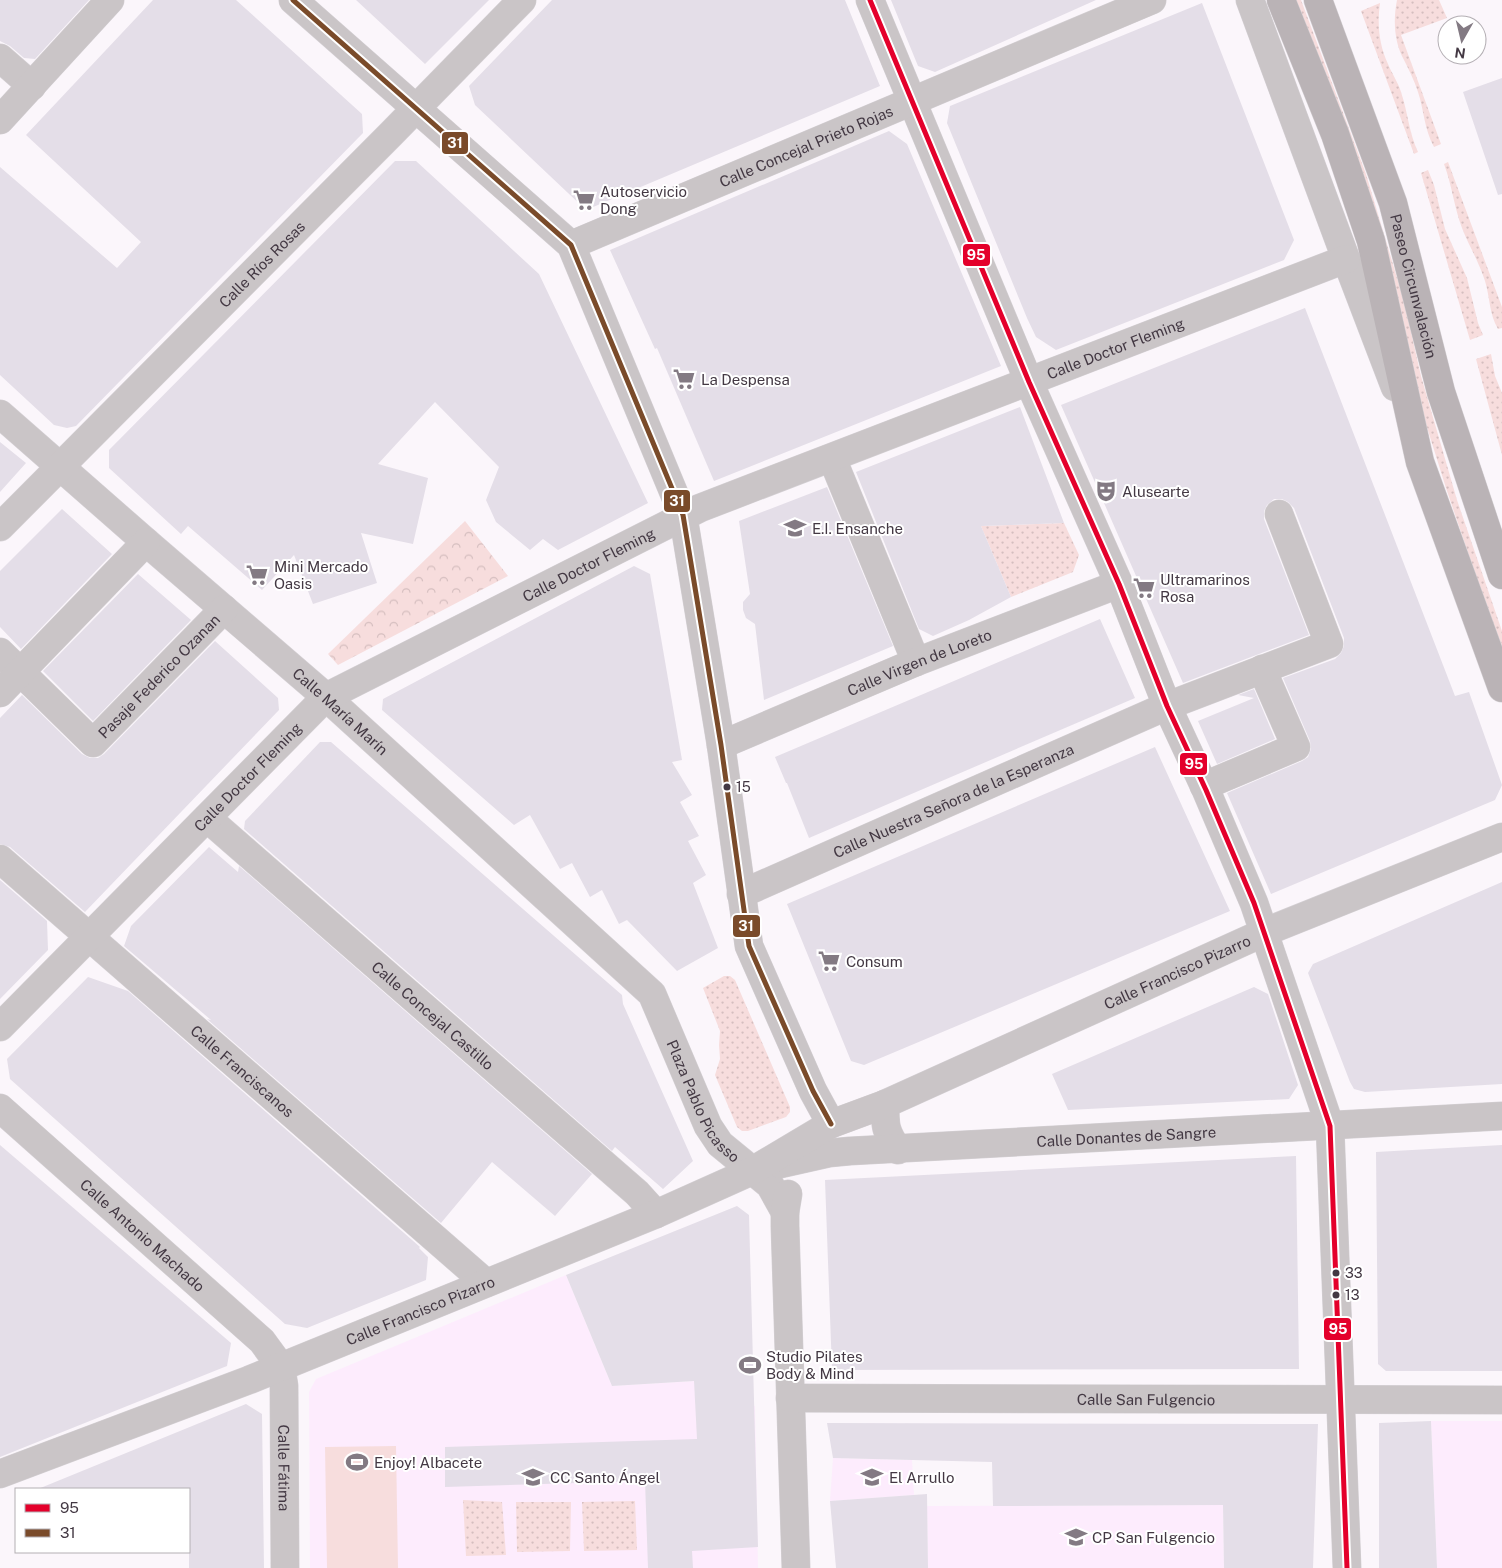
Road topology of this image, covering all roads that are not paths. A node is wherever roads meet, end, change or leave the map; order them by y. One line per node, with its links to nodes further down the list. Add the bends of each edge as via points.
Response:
1 (110, 0): 10 (street)
2 (294, 0): 12 (street)
3 (522, 0): 12 (street, Calle Ríos Rosas)
4 (870, 0): 11 (street)
5 (1152, 0): 11 (street, Calle Concejal Prieto Rojas)
6 (1250, 0): 15 (street, Paseo Circunvalación)
7 (1281, 0): 19 (main road, Paseo Circunvalación, via 1335,134 1371,241)
8 (1318, 0): 24 (main road, Paseo Circunvalación, via 1393,203 1442,392)
9 (0, 58): 10 (street)
10 (32, 86): 13 (street)
11 (913, 100): 14 (street, Calle Concejal Prieto Rojas); 16 (street)
12 (416, 109): 14 (street); 20 (street, Calle Ríos Rosas)
13 (0, 120)
14 (571, 245): 22 (street)
15 (1346, 259): 16 (street, Calle Doctor Fleming); 19 (street, Paseo Circunvalación, via 1409,423)
16 (1029, 382): 18 (street, Calle Doctor Fleming); 27 (street)
17 (0, 414): 20 (street, Calle María Marín)
18 (832, 458): 22 (street, Calle Doctor Fleming); 30 (street)
19 (1420, 462): 33 (main road, Paseo Circunvalación)
20 (61, 466): 23 (street, Calle Ríos Rosas); 25 (street, Calle María Marín)
21 (1279, 514): 31 (street, Calle Nuestra Señora de la Esperanza, via 1329,644)
22 (683, 515): 35 (street, Calle Doctor Fleming); 37 (street)
23 (0, 527)
24 (1495, 531): 26 (main road, Paseo Circunvalación)
25 (146, 542): 28 (street, Calle María Marín); 32 (street)
26 (1502, 575)
27 (1119, 584): 30 (street, Calle Virgen de Loreto); 36 (street)
28 (224, 609): 32 (street, Pasaje Federico Ozanan, via 93,743); 35 (street, Calle María Marín)
29 (0, 652): 32 (street)
30 (916, 662): 37 (street, Calle Virgen de Loreto)
31 (1262, 669): 36 (street, Calle Nuestra Señora de la Esperanza); 38 (street, via 1296,747)
32 (20, 672): 34 (street)
33 (1502, 688)
34 (0, 693)
35 (326, 697): 39 (street, Calle Doctor Fleming); 45 (street, Calle María Marín, via 652,994)
36 (1167, 706): 38 (street); 42 (street, Calle Nuestra Señora de la Esperanza)
37 (721, 745): 42 (street)
38 (1204, 786): 43 (street)
39 (207, 818): 44 (street, Calle Doctor Fleming); 57 (street, Calle Concejal Castillo, via 637,1193)
40 (1502, 837): 43 (street, Calle Francisco Pizarro)
41 (0, 859): 44 (street, Calle Franciscanos)
42 (741, 894): 47 (street, via 749,946)
43 (1265, 932): 48 (street, Calle Francisco Pizarro); 52 (street)
44 (90, 937): 46 (street, Calle Doctor Fleming); 58 (street, Calle Franciscanos)
45 (664, 1024): 55 (street, Plaza Pablo Picasso, via 708,1126 720,1144)
46 (0, 1028)
47 (813, 1091): 51 (street); 54 (street)
48 (885, 1104): 51 (street, Calle Francisco Pizarro); 53 (street, via 885,1128)
49 (0, 1108): 59 (street, Calle Antonio Machado, via 262,1341)
50 (1502, 1116): 52 (street, Calle Donantes de Sangre)
51 (831, 1124): 54 (street, Calle Francisco Pizarro)
52 (1330, 1126): 53 (street, Calle Donantes de Sangre); 61 (street)
53 (898, 1150): 54 (street, Calle Donantes de Sangre)
54 (795, 1153): 55 (street, Calle Francisco Pizarro); 56 (street)
55 (752, 1171): 56 (street, Plaza Pablo Picasso, via 770,1185); 57 (street, Calle Francisco Pizarro)
56 (785, 1212): 60 (street)
57 (656, 1214): 58 (street, Calle Francisco Pizarro)
58 (486, 1283): 59 (street, Calle Francisco Pizarro)
59 (281, 1367): 63 (street, Calle Francisco Pizarro); 64 (street, Calle Fátima, via 284,1386)
60 (790, 1398): 61 (street, Calle San Fulgencio); 65 (street)
61 (1340, 1399): 62 (street, Calle San Fulgencio); 66 (street)
62 (1502, 1400)
63 (0, 1474)
64 (284, 1568)
65 (796, 1568)
66 (1347, 1568)

